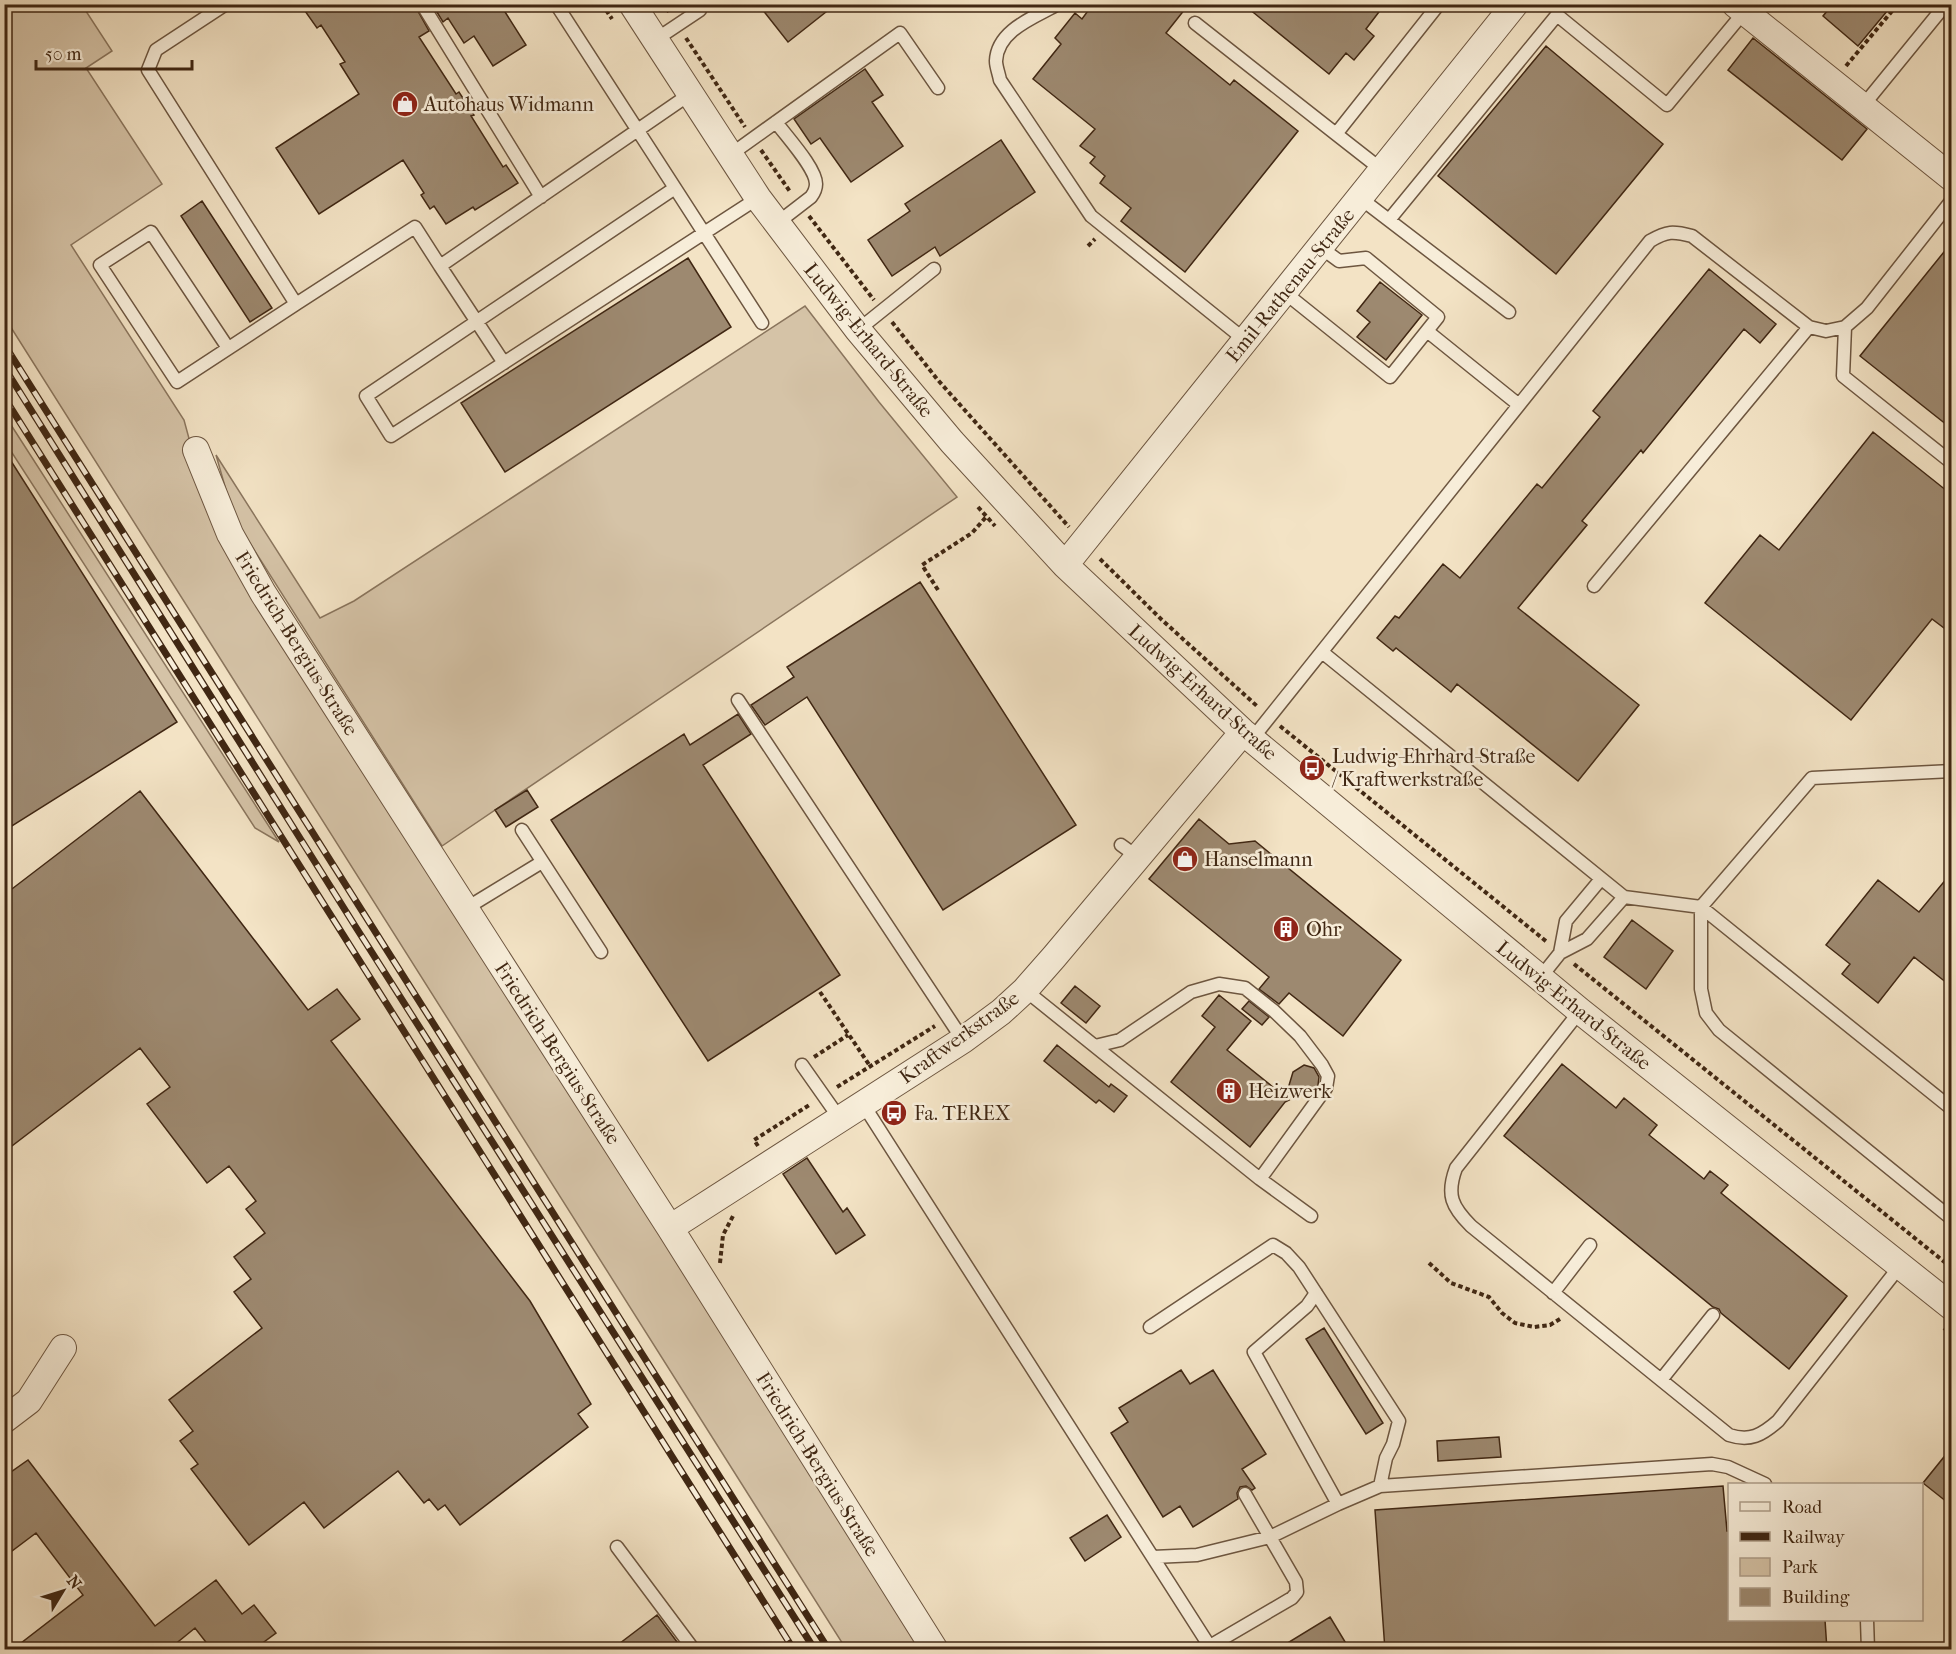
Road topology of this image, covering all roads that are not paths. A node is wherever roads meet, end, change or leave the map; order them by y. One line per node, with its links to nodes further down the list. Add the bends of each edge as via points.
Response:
1 (226, 4): 34 (lane, via 156,50 148,70)
2 (422, 4): 23 (lane)
3 (556, 4): 17 (lane)
4 (632, 4): 12 (street, Ludwig-Erhard-Straße)
5 (1058, 4): 42 (lane, via 1014,29 1002,41 996,60 1000,80 1091,216)
6 (1515, 4): 20 (street, Emil-Rathenau-Straße)
7 (1946, 4): 15 (lane)
8 (1434, 6): 18 (lane)
9 (1739, 8): 15 (street); 27 (lane, via 1667,105 1557,15)
10 (700, 10): 12 (lane)
11 (1195, 22): 18 (lane)
12 (655, 40): 14 (street, Ludwig-Erhard-Straße)
13 (938, 88): 16 (lane, via 900,33)
14 (690, 94): 17 (lane); 19 (street, Ludwig-Erhard-Straße)
15 (1862, 106): 21 (street)
16 (776, 122): 19 (lane); 28 (lane, via 813,172 816,182 815,191 801,206)
17 (637, 131): 22 (lane); 23 (lane)
18 (1336, 134): 20 (lane)
19 (729, 155): 24 (street, Ludwig-Erhard-Straße)
20 (1382, 170): 25 (street, Emil-Rathenau-Straße)
21 (1952, 178)
22 (675, 188): 29 (lane); 36 (lane)
23 (541, 197): 31 (lane)
24 (758, 198): 28 (street, Ludwig-Erhard-Straße); 29 (lane)
25 (1360, 198): 27 (lane); 30 (street, Emil-Rathenau-Straße)
26 (1952, 200): 39 (lane, via 1867,308)
27 (1389, 220): 35 (lane)
28 (776, 224): 40 (street, Ludwig-Erhard-Straße)
29 (705, 234): 37 (lane); 44 (lane)
30 (1320, 247): 33 (street, Emil-Rathenau-Straße); 41 (lane, via 1339,261 1366,258 1438,317)
31 (440, 266): 34 (lane, via 415,227); 36 (lane)
32 (934, 269): 40 (lane)
33 (1284, 292): 41 (lane, via 1390,377); 42 (street, Emil-Rathenau-Straße)
34 (296, 303): 43 (lane)
35 (1509, 312)
36 (477, 322): 44 (lane); 44 (lane, via 366,396 391,436)
37 (762, 323)
38 (1809, 327): 39 (lane, via 1826,332); 45 (lane, via 1692,236 1678,232 1663,234 1650,242); 49 (lane)
39 (1845, 327): 47 (lane, via 1843,376)
40 (858, 330): 48 (street, Ludwig-Erhard-Straße, via 952,442)
41 (1427, 331): 45 (lane)
42 (1245, 340): 48 (street, Emil-Rathenau-Straße)
43 (228, 348): 43 (lane, via 177,382 100,265 151,232)
44 (504, 363)
45 (1519, 405): 50 (lane)
46 (196, 450): 59 (street, Friedrich-Bergius-Straße, via 230,534 263,593)
47 (1952, 463)
48 (1065, 565): 52 (street, Ludwig-Erhard-Straße)
49 (1594, 586)
50 (1322, 652): 52 (lane, via 1269,717); 56 (lane)
51 (738, 700): 65 (lane)
52 (1247, 736): 62 (street, Ludwig-Erhard-Straße); 63 (street, Kraftwerkstraße, via 1130,851)
53 (1952, 771): 58 (lane, via 1812,778)
54 (522, 830): 55 (lane)
55 (542, 862): 59 (lane); 60 (lane)
56 (1601, 879): 57 (lane); 61 (lane, via 1566,921)
57 (1623, 897): 58 (lane); 61 (lane, via 1587,939)
58 (1701, 907): 69 (lane); 73 (lane, via 1701,989 1706,1013 1719,1030)
59 (465, 909): 74 (street, Friedrich-Bergius-Straße)
60 (601, 952)
61 (1560, 953): 62 (lane)
62 (1540, 978): 64 (street, Ludwig-Erhard-Straße)
63 (1025, 990): 65 (street, Kraftwerkstraße); 66 (lane)
64 (1580, 1011): 76 (street, Ludwig-Erhard-Straße); 78 (lane, via 1456,1168 1450,1183 1452,1200 1470,1226)
65 (963, 1040): 68 (street, Kraftwerkstraße)
66 (1095, 1046): 71 (lane); 71 (lane, via 1120,1040 1191,992 1219,984 1245,988 1274,1011 1300,1036 1328,1076 1326,1088)
67 (802, 1065): 70 (lane)
68 (863, 1104): 70 (street, Kraftwerkstraße); 91 (lane)
69 (1952, 1109)
70 (840, 1119): 74 (street, Kraftwerkstraße)
71 (1260, 1179): 72 (lane)
72 (1311, 1216)
73 (1952, 1219)
74 (670, 1228): 95 (street, Friedrich-Bergius-Straße)
75 (1590, 1245): 78 (lane)
76 (1900, 1266): 79 (street, Ludwig-Erhard-Straße); 83 (lane, via 1778,1421 1756,1437 1740,1439 1729,1435)
77 (1316, 1293): 81 (lane, via 1299,1267 1274,1245); 86 (lane, via 1399,1421); 88 (lane, via 1307,1306 1254,1352)
78 (1553, 1293): 83 (lane)
79 (1952, 1307)
80 (1713, 1315): 83 (lane)
81 (1150, 1327)
82 (63, 1348): 84 (street, via 29,1401)
83 (1661, 1380)
84 (4, 1420)
85 (1761, 1483): 86 (lane, via 1712,1464)
86 (1380, 1486): 88 (lane)
87 (1245, 1494): 89 (lane)
88 (1338, 1504): 89 (lane)
89 (1270, 1537): 91 (lane, via 1197,1555); 93 (lane, via 1296,1582 1297,1592)
90 (617, 1547): 94 (lane)
91 (1153, 1557): 93 (lane)
92 (1867, 1621): 96 (lane)
93 (1211, 1648)
94 (694, 1650)
95 (935, 1650)
96 (1868, 1650)

